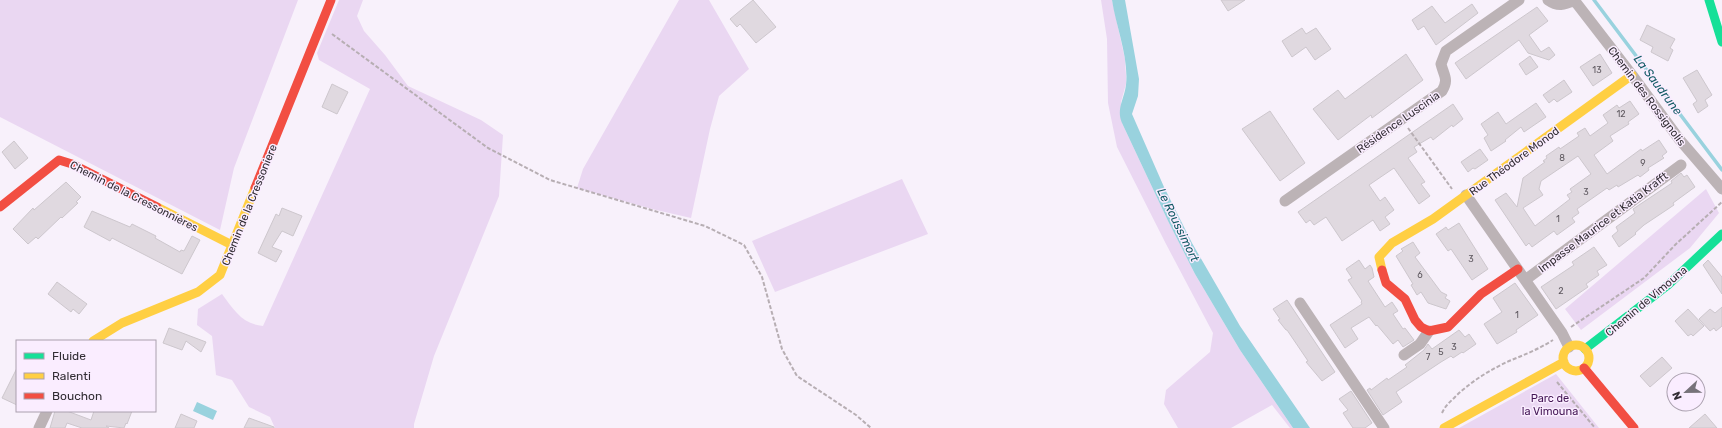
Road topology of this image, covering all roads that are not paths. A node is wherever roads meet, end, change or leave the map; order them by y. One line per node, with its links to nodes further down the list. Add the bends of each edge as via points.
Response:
1 (331, 0): 14 (street, Chemin de la Cressoniere)
2 (1519, 0): 11 (street, Résidence Luscinia, via 1446,51 1441,64 1447,79 1442,91)
3 (1548, 0): 4 (street, via 1562,6)
4 (1575, 0): 7 (street, Chemin des Rossignolis)
5 (1709, 0): 6 (street)
6 (1722, 42)
7 (1632, 75): 9 (street, Chemin des Rossignolis, via 1679,140); 10 (street, Rue Théodore Monod)
8 (1681, 165): 16 (street, Impasse Maurice et Katia Krafft)
9 (1722, 189)
10 (1463, 198): 15 (street, Rue Théodore Monod); 18 (street, via 1434,219 1392,243 1379,257 1386,283 1405,299 1415,320)
11 (1286, 201)
12 (0, 206): 14 (street, Chemin de la Cressonnières, via 59,160 72,164)
13 (1722, 234): 21 (street, Chemin de Vimouna, via 1668,286)
14 (232, 246): 19 (street, Chemin de la Cressoniere, via 220,275 197,294 122,323)
15 (1518, 269): 16 (street, Rue Théodore Monod); 18 (street, via 1481,294 1448,327)
16 (1525, 280): 20 (street, Rue Théodore Monod)
17 (1300, 303): 27 (street)
18 (1429, 331): 22 (street, via 1420,344)
19 (95, 340)
20 (1569, 347): 21 (street, via 1579,345); 23 (street, via 1563,356)
21 (1585, 349): 24 (street, via 1588,361)
22 (1404, 355)
23 (1564, 362): 24 (street, via 1571,370); 28 (street)
24 (1584, 368): 29 (street)
25 (47, 412): 26 (street)
26 (39, 428)
27 (1384, 428)
28 (1444, 428)
29 (1634, 428)

